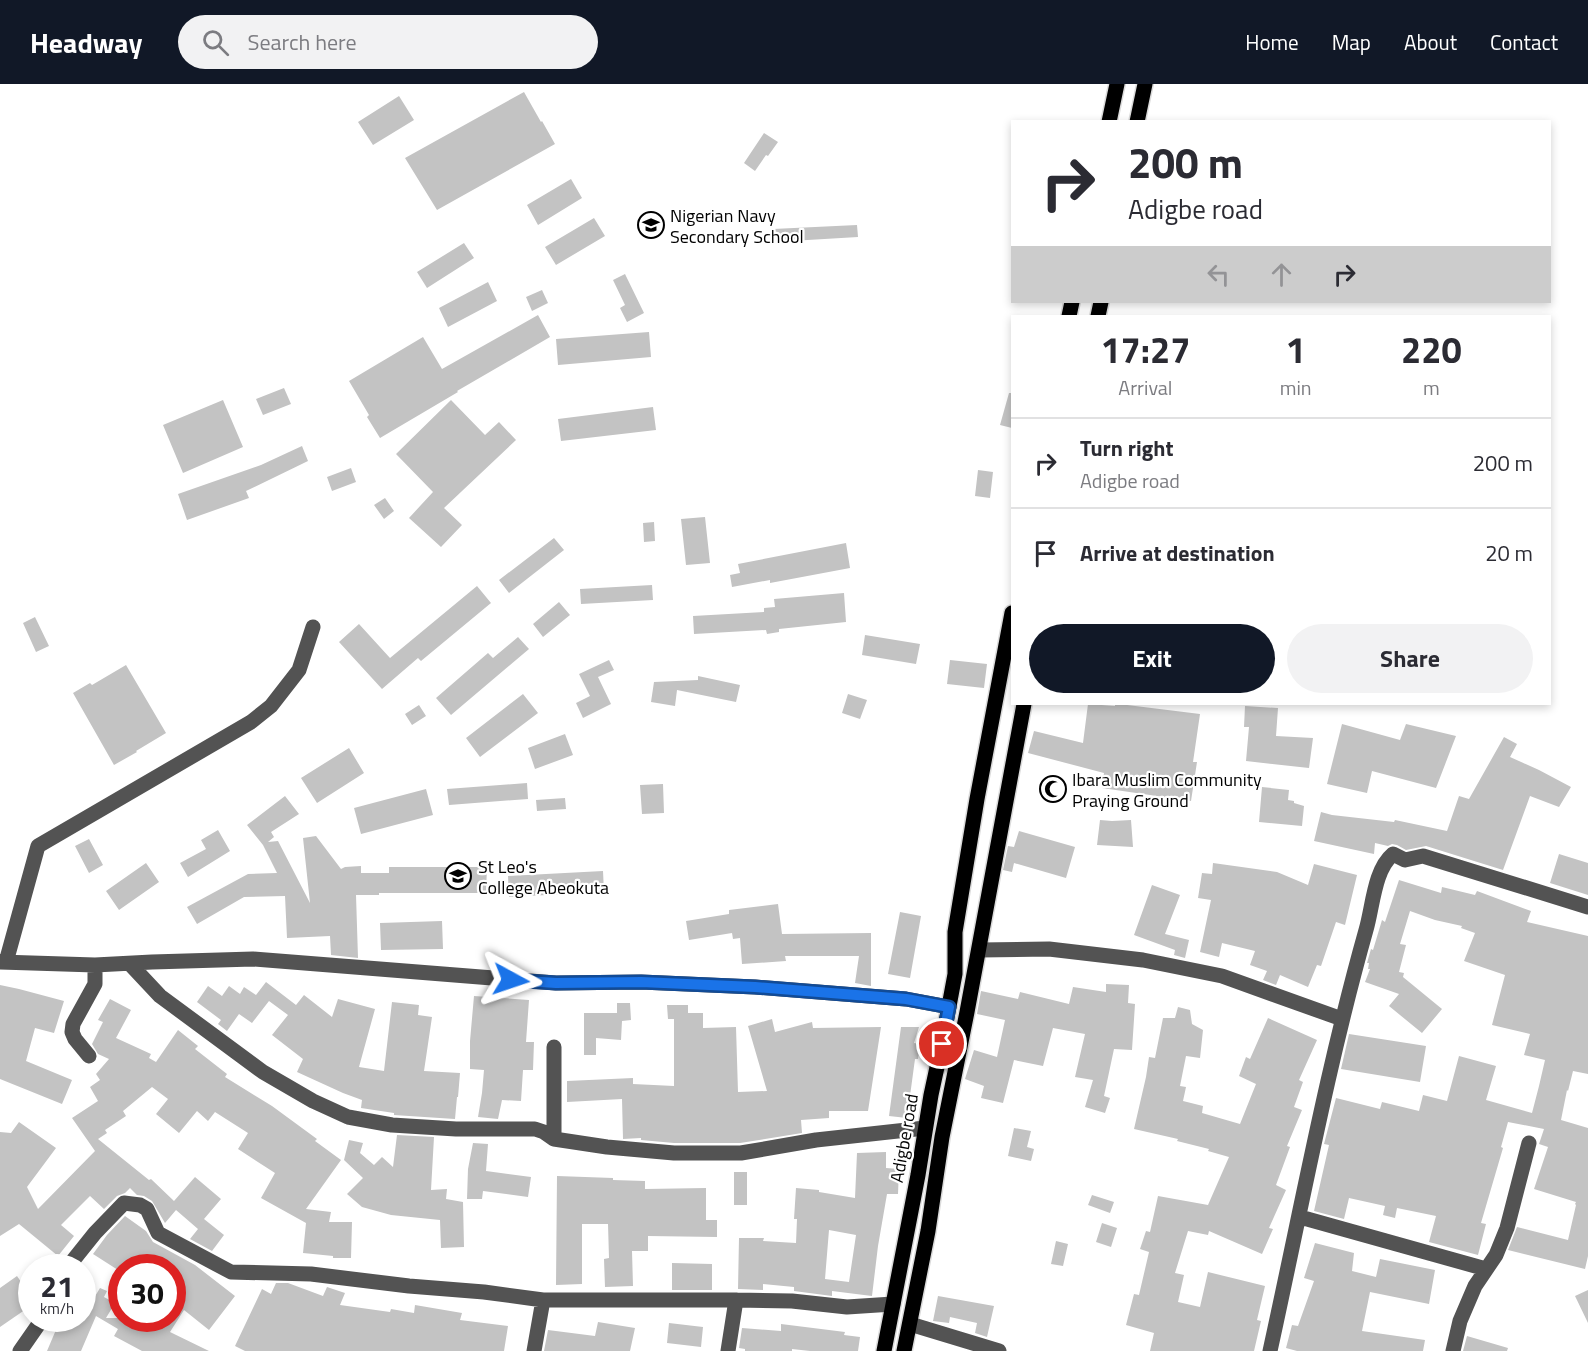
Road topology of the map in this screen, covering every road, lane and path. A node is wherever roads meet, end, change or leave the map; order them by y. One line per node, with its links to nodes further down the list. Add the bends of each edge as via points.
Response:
1 (1117, 84): 3 (main road)
2 (1145, 84): 4 (main road)
3 (1109, 120)
4 (1137, 120)
5 (1011, 618): 13 (main road, Adigbe road, via 955,932 955,974)
6 (313, 627): 10 (street, via 299,670 271,706 38,846)
7 (1024, 705): 9 (main road)
8 (1588, 907): 14 (street, via 1423,856 1405,860 1392,854 1380,870)
9 (980, 950): 14 (street, via 1049,949 1143,960 1222,976); 26 (main road)
10 (3, 962): 12 (street)
11 (130, 964): 12 (street); 13 (street, via 253,959 556,983 755,987 906,999); 18 (street, via 160,996 263,1072 348,1118 434,1128 535,1129)
12 (95, 965): 16 (street, via 95,984 72,1032)
13 (949, 1007): 17 (main road, Adigbe road)
14 (1342, 1020): 20 (street)
15 (554, 1047): 18 (street)
16 (89, 1056)
17 (926, 1128): 18 (street, via 741,1153 674,1153); 25 (main road, Adigbe road)
18 (554, 1139)
19 (1529, 1143): 22 (street, via 1507,1228)
20 (1300, 1217): 22 (street); 34 (street)
21 (79, 1254): 23 (street, via 124,1203 134,1203 147,1209 158,1233 231,1272 310,1274)
22 (1486, 1269): 35 (street, via 1460,1321)
23 (543, 1300): 24 (street); 29 (street)
24 (736, 1300): 25 (street, via 847,1306); 30 (street)
25 (893, 1304): 31 (main road, Adigbe road)
26 (910, 1324): 32 (main road); 33 (street)
27 (33, 1332): 28 (street)
28 (20, 1351)
29 (534, 1351)
30 (728, 1351)
31 (884, 1351)
32 (904, 1351)
33 (999, 1351)
34 (1270, 1351)
35 (1453, 1351)

